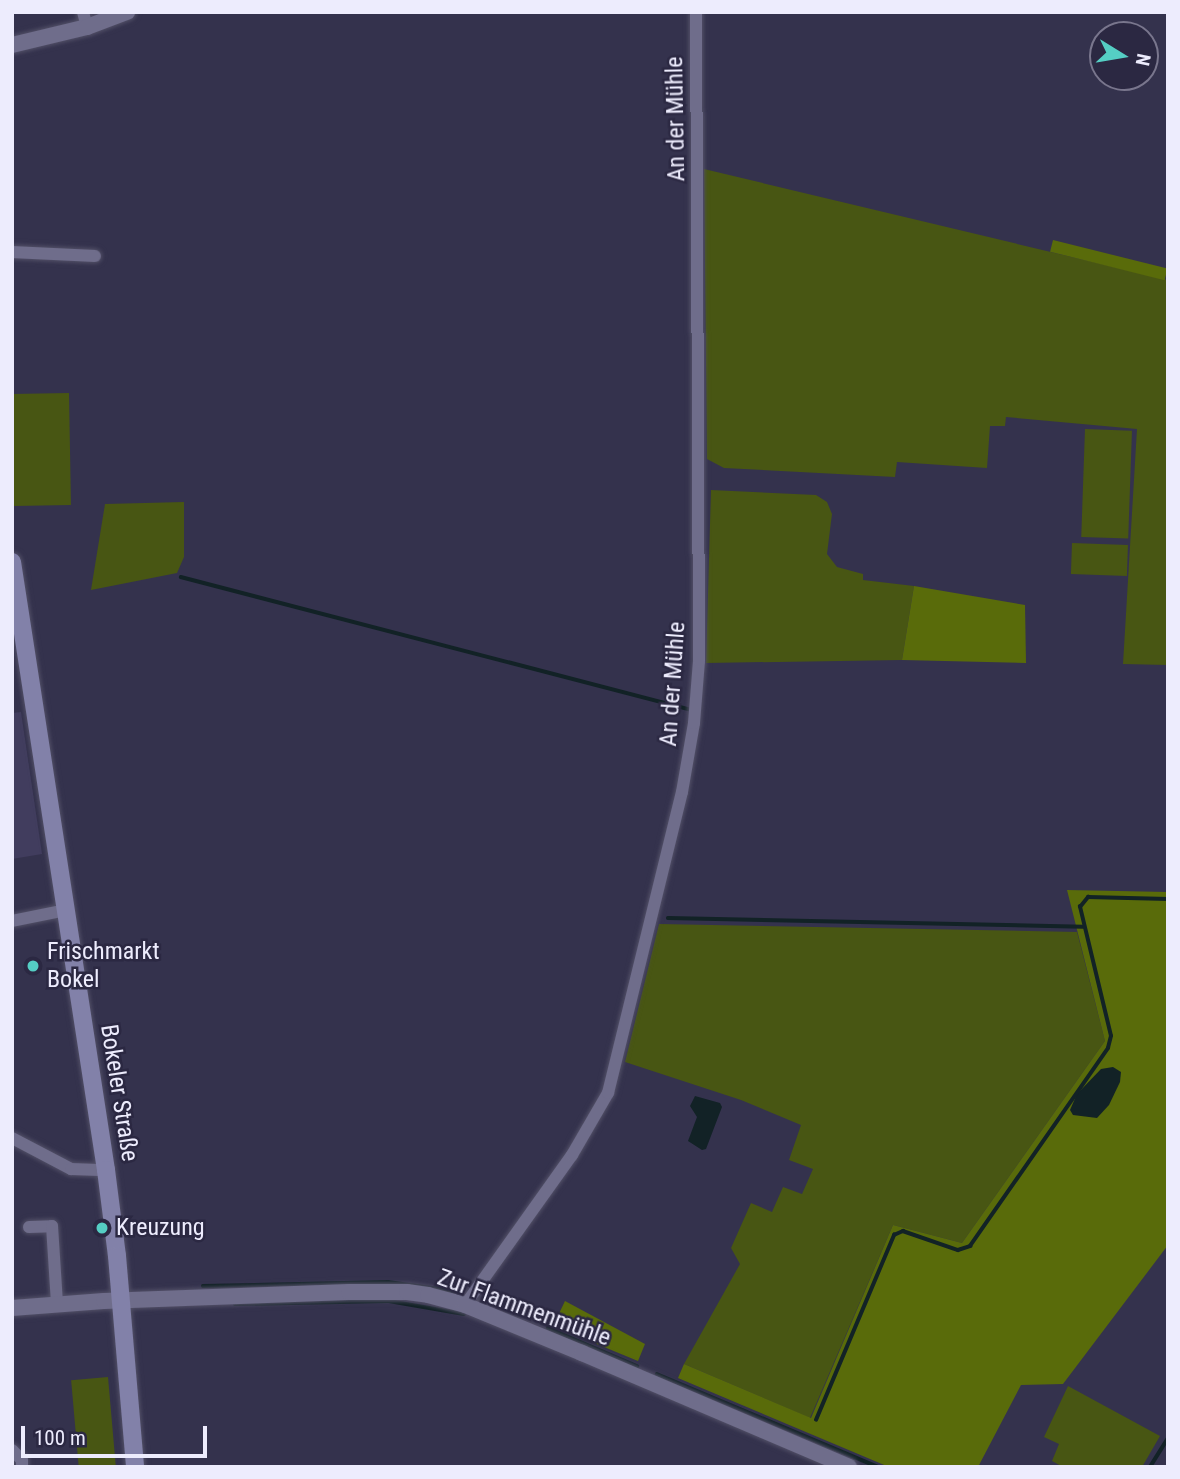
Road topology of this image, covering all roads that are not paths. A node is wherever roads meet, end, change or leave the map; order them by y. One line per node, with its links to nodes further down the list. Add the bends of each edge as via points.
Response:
1 (127, 12): 3 (street)
2 (696, 12): 15 (street, An der Mühle, via 699,661 682,792 608,1093 572,1155)
3 (85, 20): 4 (street)
4 (12, 45)
5 (12, 253): 6 (street)
6 (95, 256)
7 (12, 562): 8 (main road, Bokeler Straße)
8 (66, 910): 9 (street); 11 (main road, Bokeler Straße)
9 (12, 921)
10 (12, 1138): 11 (street, via 71,1169)
11 (106, 1170): 13 (main road, Bokeler Straße)
12 (29, 1227): 14 (street, via 52,1226)
13 (121, 1300): 14 (street, Zur Flammenmühle); 15 (street, Zur Flammenmühle, via 388,1291); 19 (main road, Bokeler Straße)
14 (57, 1304): 16 (street, Zur Flammenmühle)
15 (465, 1305): 20 (street, Zur Flammenmühle)
16 (12, 1308)
17 (12, 1450): 18 (street, via 22,1460)
18 (22, 1467)
19 (135, 1467)
20 (849, 1467)

